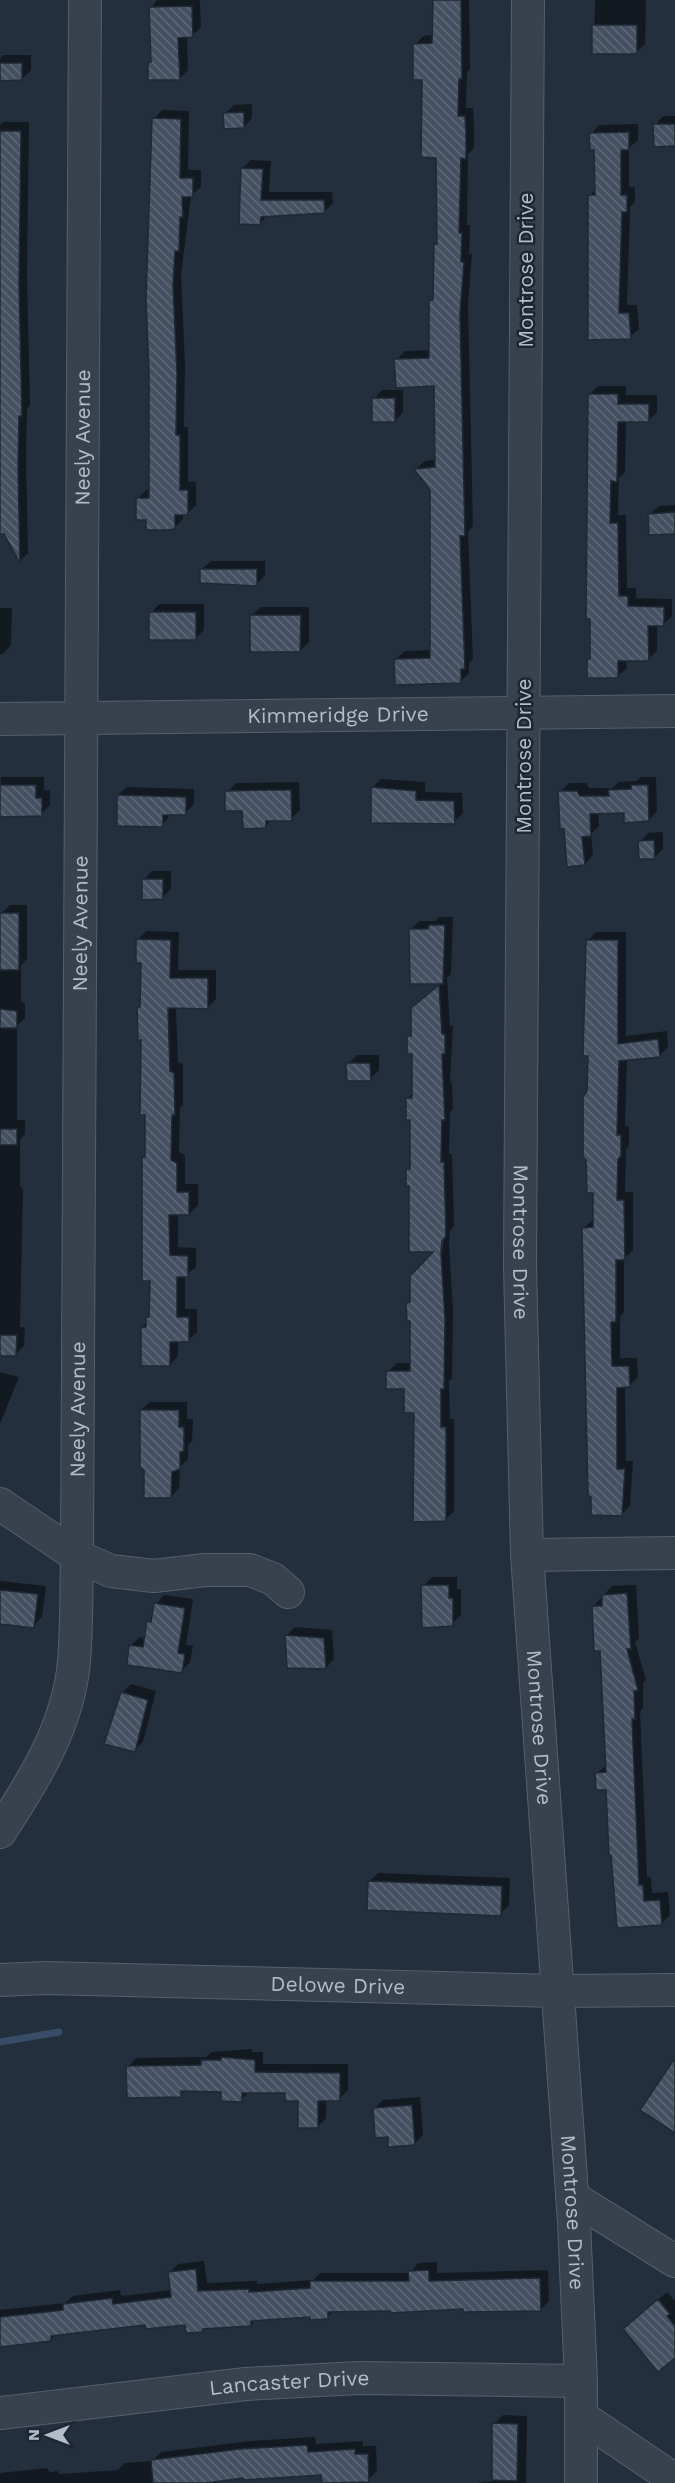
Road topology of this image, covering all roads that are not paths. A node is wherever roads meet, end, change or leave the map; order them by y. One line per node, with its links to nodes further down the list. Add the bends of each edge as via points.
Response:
1 (85, 0): 5 (street, Neely Avenue)
2 (528, 0): 4 (street, Montrose Drive)
3 (675, 711): 4 (street, Kimmeridge Drive)
4 (524, 713): 5 (street, Kimmeridge Drive); 9 (street, Montrose Drive, via 520,1266)
5 (81, 718): 6 (street, Kimmeridge Drive); 10 (street, Neely Avenue)
6 (0, 719)
7 (0, 1504): 10 (street)
8 (675, 1553): 9 (street)
9 (527, 1555): 15 (street, Montrose Drive)
10 (77, 1556): 11 (street, via 111,1571 154,1576 250,1570 273,1579); 12 (street, Neely Avenue, via 74,1663 66,1701 52,1743)
11 (288, 1592)
12 (0, 1832)
13 (0, 1980): 15 (street, Delowe Drive)
14 (675, 1990): 15 (street, Delowe Drive)
15 (557, 1991): 16 (street, Montrose Drive)
16 (572, 2197): 17 (street); 18 (street, Montrose Drive)
17 (675, 2260)
18 (581, 2381): 19 (street, Lancaster Drive, via 359,2378 246,2384); 20 (street, Montrose Drive)
19 (0, 2413)
20 (582, 2417): 21 (street); 22 (street, Montrose Drive)
21 (675, 2480)
22 (581, 2483)

